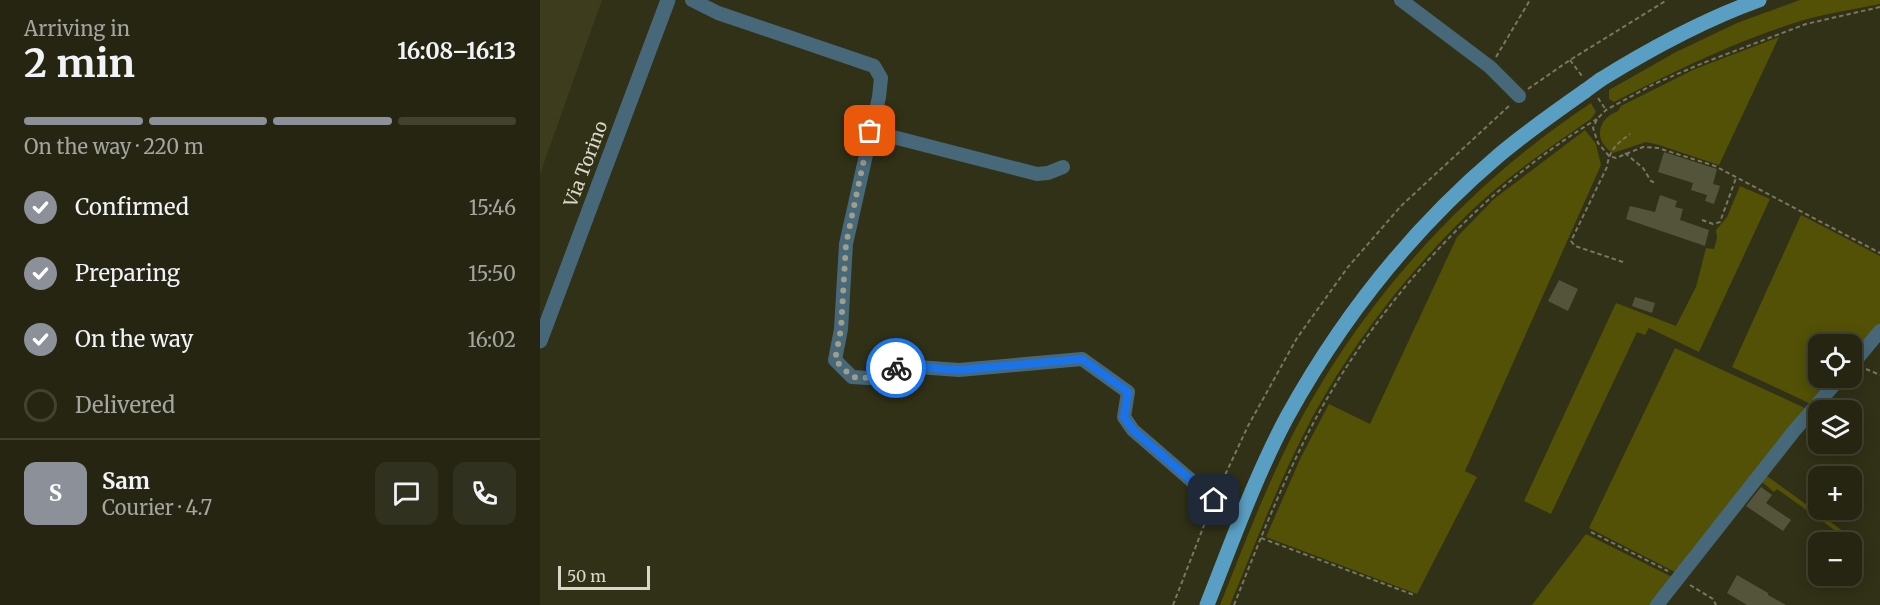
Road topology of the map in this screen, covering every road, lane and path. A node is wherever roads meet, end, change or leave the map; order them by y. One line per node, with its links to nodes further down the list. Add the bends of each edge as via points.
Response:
1 (668, 0): 21 (street, Via Torino)
2 (692, 0): 11 (street, via 718,13 874,66 881,78)
3 (1401, 0): 8 (street)
4 (1530, 0): 8 (path)
5 (1667, 0): 9 (path)
6 (1760, 0): 31 (main road, bridge, via 1697,26 1600,80 1527,132 1468,183 1400,254 1354,311 1314,370 1271,448)
7 (1880, 7): 10 (path, via 1806,24 1703,63 1654,84)
8 (1490, 67): 9 (street)
9 (1519, 96)
10 (1597, 119): 14 (path, via 1594,135); 28 (path, via 1484,203 1410,282 1333,388 1302,445)
11 (870, 131): 15 (street, via 1037,174); 26 (street, via 846,244 841,329 835,360 842,368 852,377 868,378 904,366 959,370 1082,359 1128,392 1124,417 1133,430)
12 (1630, 134): 14 (path)
13 (1625, 153): 14 (path, via 1616,158); 16 (path, via 1643,147 1658,148); 17 (path)
14 (1609, 156): 20 (path, via 1571,241 1575,246)
15 (1063, 167)
16 (1736, 177): 18 (path, via 1720,222); 19 (path)
17 (1655, 183)
18 (1702, 220)
19 (1880, 253)
20 (1623, 262)
21 (545, 311): 23 (street, Via Torino)
22 (1880, 331): 24 (street)
23 (540, 341)
24 (1862, 353)
25 (1831, 388): 29 (street)
26 (1214, 500)
27 (1591, 532): 29 (path)
28 (1261, 538): 30 (path); 32 (path)
29 (1678, 577): 33 (street); 34 (path, via 1713,599)
30 (1414, 595)
31 (1207, 605)
32 (1234, 605)
33 (1657, 605)
34 (1716, 605)

